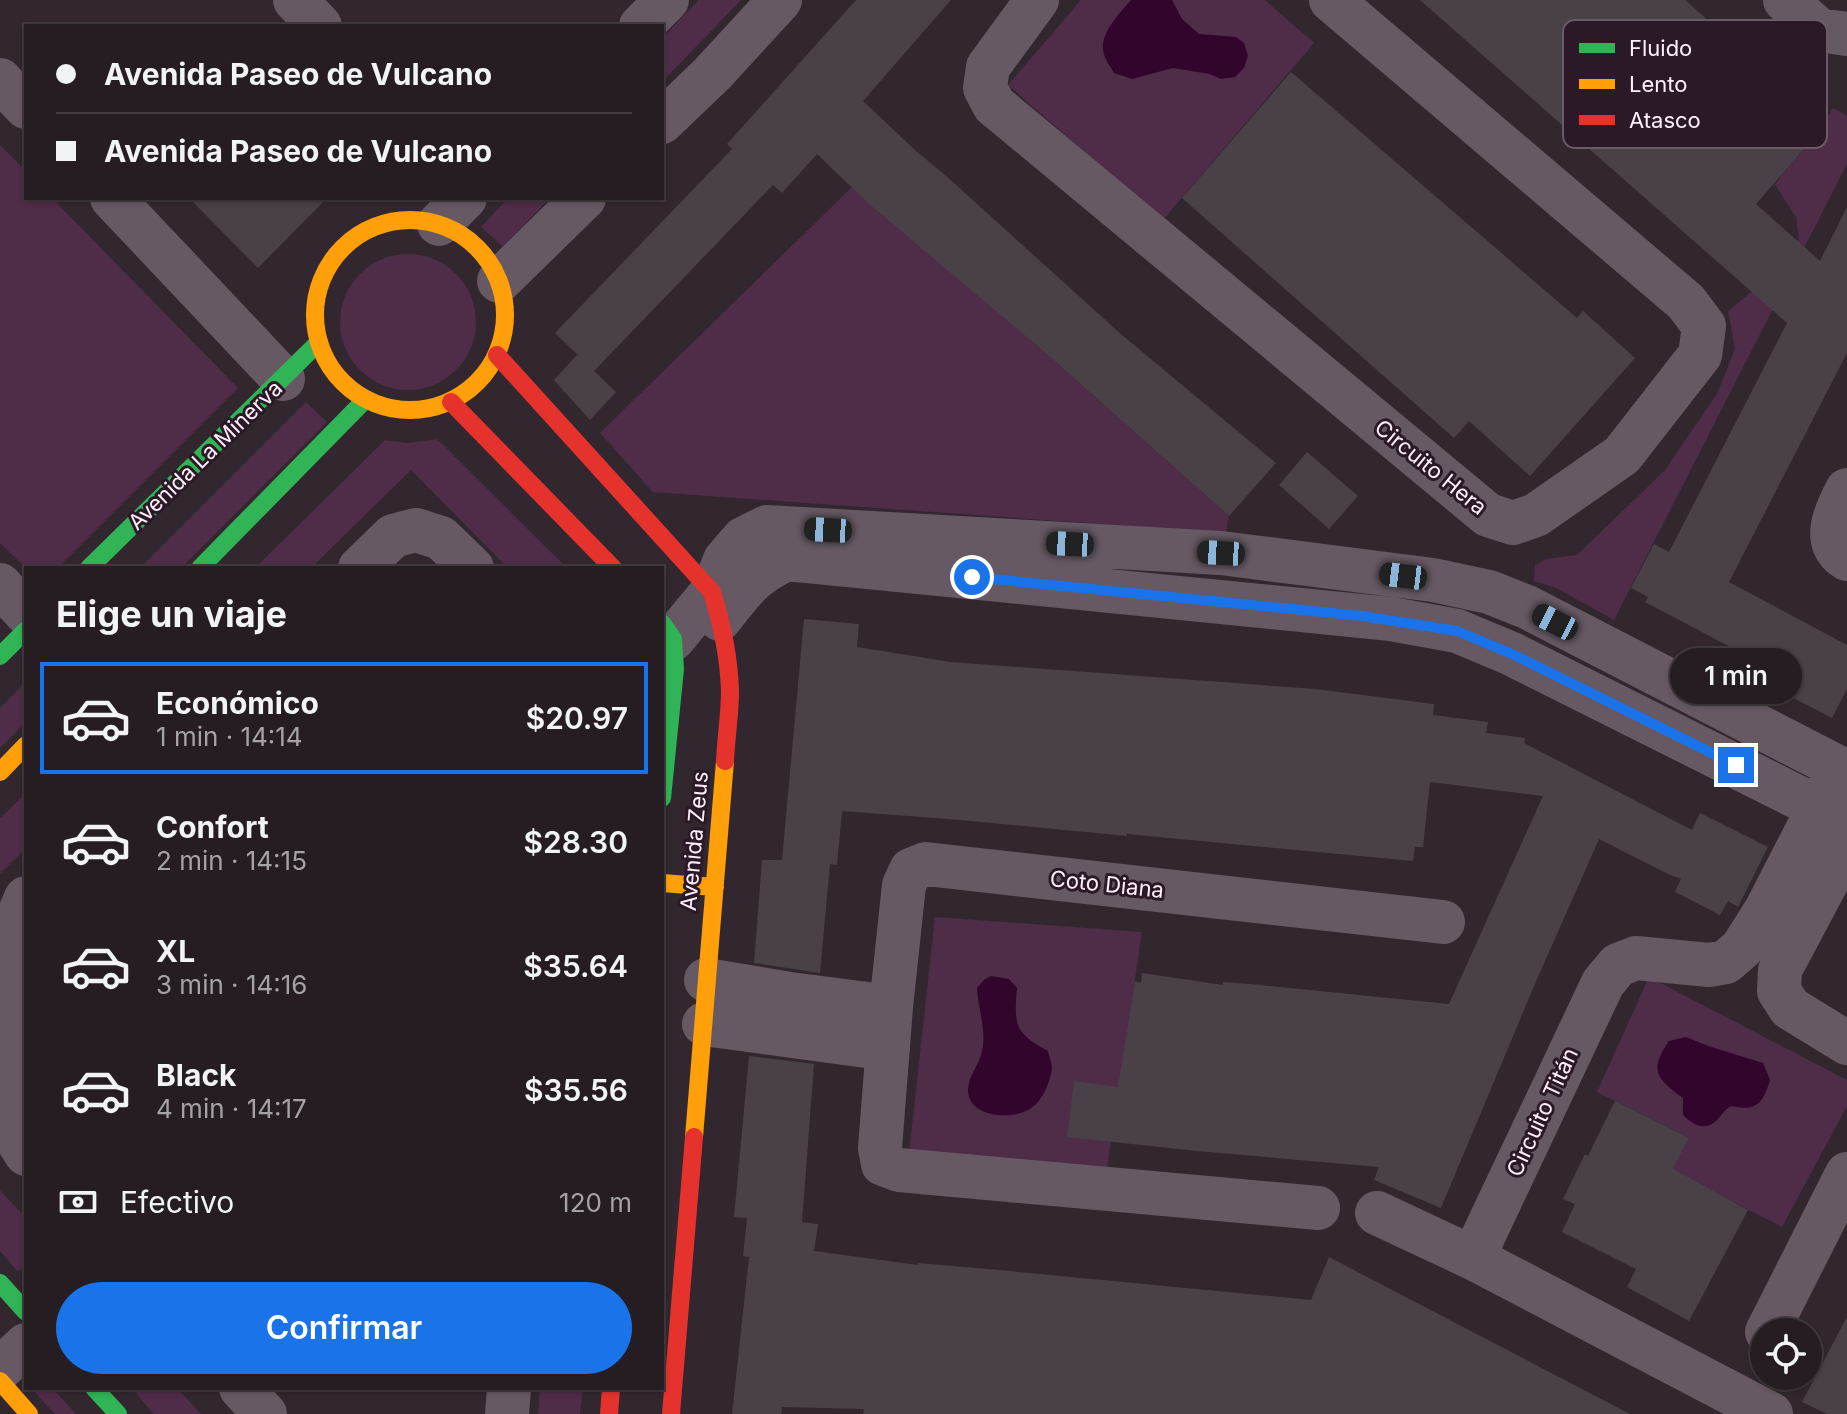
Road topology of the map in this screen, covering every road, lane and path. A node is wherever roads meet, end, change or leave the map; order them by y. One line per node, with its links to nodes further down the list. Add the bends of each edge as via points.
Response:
1 (295, 0): 8 (street)
2 (667, 0): 9 (street)
3 (780, 0): 14 (street)
4 (1037, 0): 5 (street, Circuito Hera, via 988,67 985,88 994,105 1488,515 1513,523 1536,515 1622,455 1700,355 1704,326 1686,302)
5 (1331, 0)
6 (1785, 0): 7 (street)
7 (1808, 20)
8 (318, 24)
9 (643, 24)
10 (1827, 31): 11 (street)
11 (1847, 34)
12 (0, 80): 13 (street)
13 (24, 105)
14 (664, 120)
15 (114, 200): 21 (street)
16 (582, 200): 18 (street)
17 (452, 211): 18 (street); 19 (street, via 372,228 344,247 324,275 315,308)
18 (499, 281): 20 (street, via 505,318)
19 (319, 342): 21 (street, Avenida La Minerva); 22 (street, via 329,365)
20 (497, 355): 23 (street, via 486,374); 34 (street)
21 (283, 379): 27 (street, Avenida La Minerva)
22 (365, 400): 23 (street, via 423,410); 28 (street)
23 (451, 402): 31 (street)
24 (1847, 490): 26 (street, via 1832,535)
25 (1221, 553): 33 (street); 34 (street, via 767,527 743,539 725,560); 40 (street, via 1489,592)
26 (1847, 559)
27 (91, 566)
28 (202, 566)
29 (362, 566): 30 (street, via 393,536 416,530 441,538)
30 (470, 566)
31 (611, 566)
32 (0, 585): 35 (street)
33 (1218, 600): 34 (street, via 787,559); 43 (street, via 1457,631)
34 (716, 605): 36 (street); 46 (street, Avenida Zeus, via 730,694)
35 (24, 611)
36 (667, 631): 42 (street, Avenida Zeus, via 675,669)
37 (24, 632): 38 (street)
38 (0, 656)
39 (24, 747): 41 (street)
40 (1844, 764): 43 (street)
41 (0, 772)
42 (664, 778)
43 (1833, 814): 57 (street, Circuito Titán, via 1742,948 1726,962 1636,958 1618,965 1603,983)
44 (1847, 844): 52 (street, via 1780,970 1779,991 1790,1008)
45 (664, 883): 46 (street)
46 (715, 887): 49 (street, Avenida Zeus)
47 (24, 903): 53 (street, via 14,926 3,1105)
48 (1443, 922): 51 (street, Coto Diana, via 926,864 911,870 904,885)
49 (706, 980): 50 (street, Avenida Zeus); 51 (street, via 790,994)
50 (704, 1024): 51 (street); 72 (street, Avenida Zeus)
51 (890, 1028): 55 (street, Coto Diana, via 883,1164 899,1170)
52 (1847, 1043)
53 (24, 1151)
54 (1847, 1174): 58 (street)
55 (1318, 1208)
56 (1377, 1213): 57 (street)
57 (1473, 1258): 66 (street)
58 (1774, 1318)
59 (24, 1347): 60 (street)
60 (0, 1369)
61 (0, 1381): 67 (street)
62 (96, 1390): 68 (street)
63 (243, 1390): 69 (street)
64 (509, 1390): 70 (street)
65 (611, 1390): 71 (street)
66 (1754, 1404)
67 (29, 1414)
68 (118, 1414)
69 (265, 1414)
70 (507, 1414)
71 (609, 1414)
72 (671, 1414)

